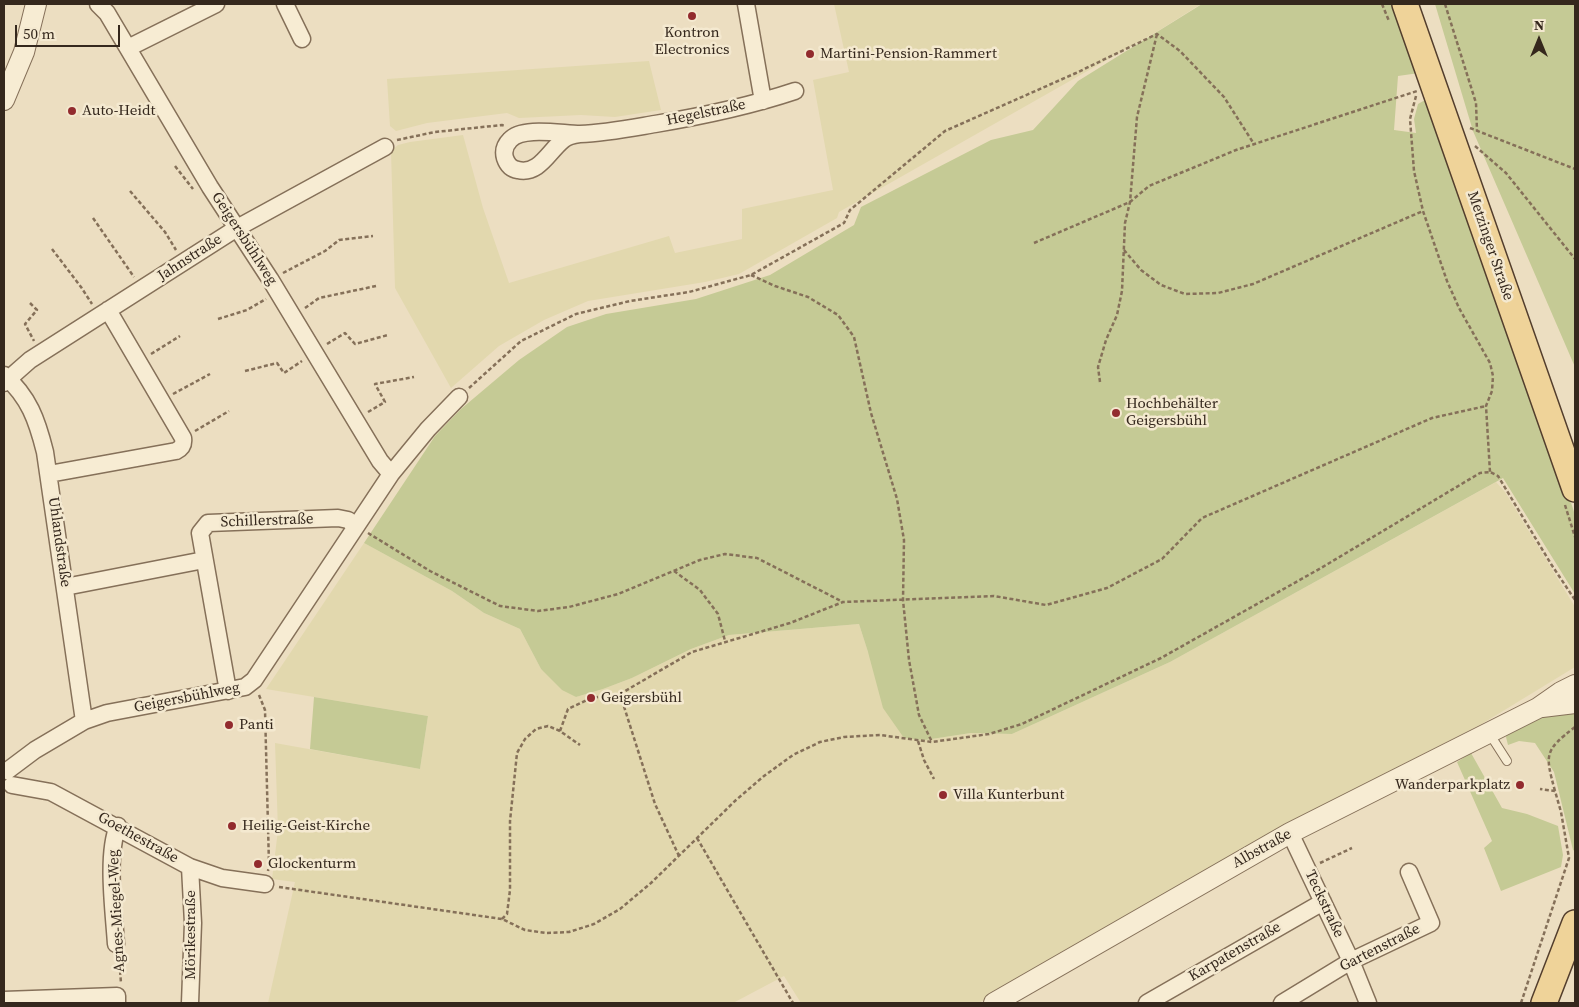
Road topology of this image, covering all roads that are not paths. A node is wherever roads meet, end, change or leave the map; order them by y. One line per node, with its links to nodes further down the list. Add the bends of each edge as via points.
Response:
1 (36, 4): 10 (street, via 24,52)
2 (98, 4): 8 (street, Geigersbühlweg, via 108,13)
3 (216, 4): 8 (street)
4 (285, 4): 7 (street)
5 (746, 4): 11 (street, Hegelstraße)
6 (1405, 4): 20 (main road, Metzinger Straße)
7 (302, 39)
8 (128, 48): 14 (street, Geigersbühlweg)
9 (796, 91): 11 (street)
10 (4, 100)
11 (763, 101): 12 (street, Hegelstraße, via 695,117)
12 (580, 134): 12 (street, Hegelstraße, via 521,134 513,137 506,146 506,159 515,170 526,171 540,164 562,140)
13 (385, 146): 14 (street, Jahnstraße)
14 (237, 228): 15 (street, Jahnstraße); 19 (street, Geigersbühlweg)
15 (104, 313): 16 (street, Jahnstraße); 18 (street, via 139,362 183,443 176,451)
16 (5, 379): 18 (street, Uhlandstraße, via 25,397 39,429)
17 (458, 397): 19 (street, Geigersbühlweg)
18 (49, 474): 23 (street, Uhlandstraße)
19 (391, 474): 21 (street, Geigersbühlweg)
20 (1575, 489)
21 (356, 526): 22 (street, Schillerstraße, via 338,518 208,523 200,533); 25 (street, Geigersbühlweg, via 254,680 245,687)
22 (204, 560): 23 (street); 25 (street, Schillerstraße)
23 (65, 587): 28 (street, Uhlandstraße)
24 (1575, 685): 27 (street, Albstraße)
25 (228, 691): 28 (street, Geigersbühlweg, via 107,713)
26 (1575, 703): 27 (street, Albstraße)
27 (1538, 708): 29 (street, Albstraße)
28 (84, 721): 31 (street, Geigersbühlweg, via 36,750)
29 (1489, 733): 30 (lane); 33 (street, Albstraße)
30 (1507, 761)
31 (7, 780): 32 (street, Goethestraße, via 51,792)
32 (118, 826): 34 (street, Goethestraße); 39 (street, Agnes-Miegel-Weg, via 112,855)
33 (1290, 833): 37 (street, Teckstraße); 44 (street, Albstraße)
34 (190, 867): 36 (street, Goethestraße, via 222,878); 43 (street, Mörikestraße, via 193,923)
35 (1409, 872): 40 (street, Gartenstraße, via 1431,923)
36 (265, 884)
37 (1323, 902): 40 (street, Teckstraße); 45 (street, Karpatenstraße)
38 (1575, 923): 48 (main road)
39 (116, 944)
40 (1350, 961): 46 (street, Gartenstraße); 47 (street, Teckstraße)
41 (4, 1000): 42 (street)
42 (117, 1000)
43 (190, 1003)
44 (994, 1003)
45 (1148, 1003)
46 (1282, 1003)
47 (1368, 1003)
48 (1544, 1003)

